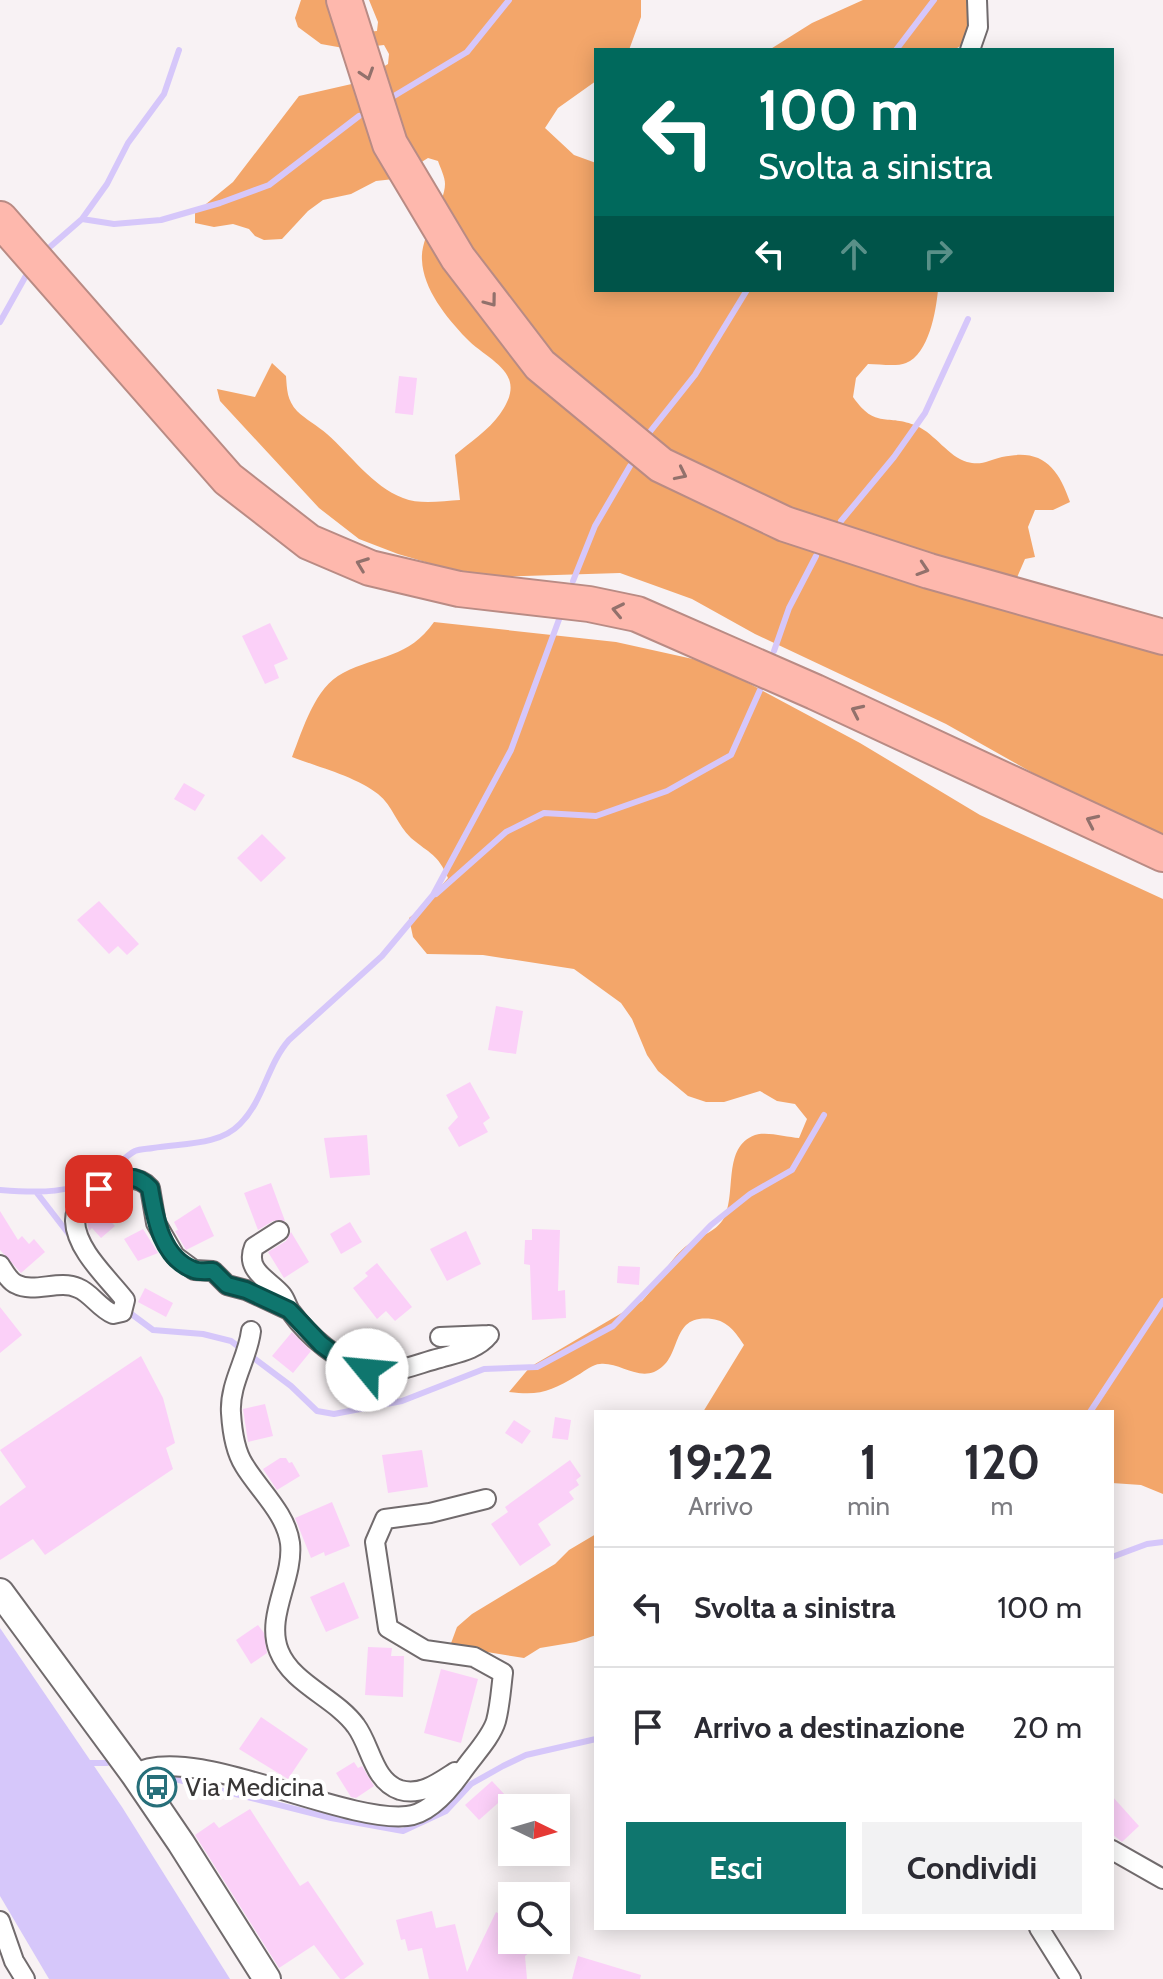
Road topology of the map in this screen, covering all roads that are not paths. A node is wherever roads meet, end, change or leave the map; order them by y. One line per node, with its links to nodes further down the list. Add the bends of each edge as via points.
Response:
1 (344, 0): 5 (highway, one-way to 5, via 390,144 458,258 540,365 661,465 785,524)
2 (977, 0): 3 (street, via 978,27)
3 (971, 48)
4 (0, 219): 6 (highway, one-way to 4, via 637,614 459,589 370,568 309,542 228,479)
5 (1163, 637)
6 (1163, 854)
7 (279, 1231): 9 (street, via 251,1254 263,1280 280,1292)
8 (0, 1265): 9 (street, via 14,1284 69,1285 104,1310 122,1312 125,1300 92,1259 75,1219 85,1199 114,1178 130,1177 150,1188 156,1223 175,1256 194,1270 213,1271 227,1285)
9 (289, 1310): 11 (street, via 340,1358 376,1372 467,1350 489,1335)
10 (251, 1331): 14 (street, via 231,1410 242,1462 281,1519 290,1544 275,1626 279,1651 293,1672 356,1726 380,1774 399,1790 418,1791 440,1783)
11 (440, 1337)
12 (486, 1499): 14 (street, via 385,1519 375,1542 388,1628 425,1650 474,1657 503,1673 495,1724)
13 (0, 1592): 15 (main road)
14 (467, 1764): 15 (street, via 448,1791 407,1816 372,1814 212,1773 159,1765)
15 (134, 1774): 21 (main road)
16 (1114, 1851): 17 (street)
17 (1163, 1879)
18 (0, 1921): 20 (street)
19 (1040, 1930): 22 (street)
20 (25, 1979)
21 (267, 1979)
22 (1071, 1979)

